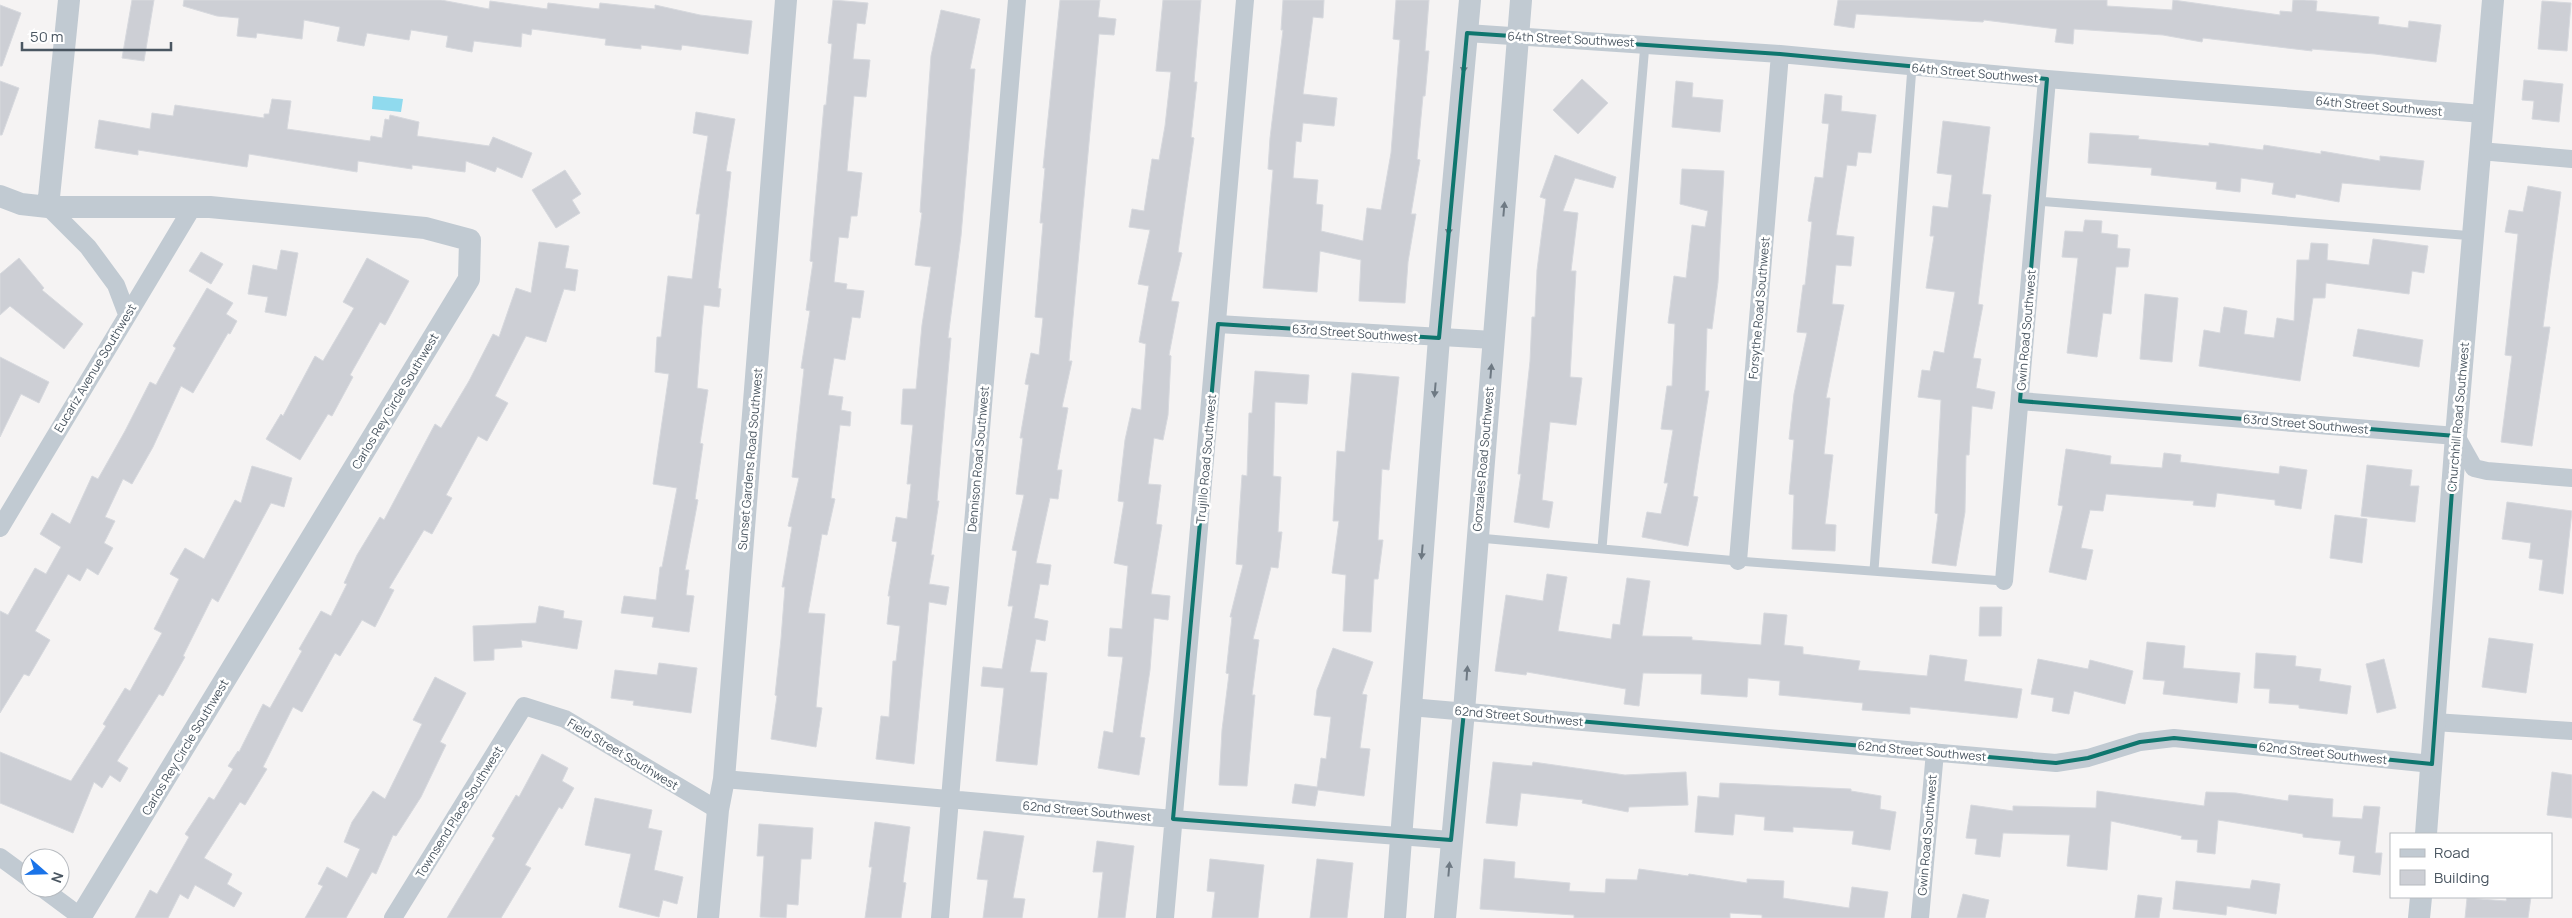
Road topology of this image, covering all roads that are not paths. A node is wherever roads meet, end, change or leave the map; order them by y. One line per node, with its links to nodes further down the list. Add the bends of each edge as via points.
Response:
1 (69, 0): 19 (street)
2 (786, 0): 42 (street, Sunset Gardens Road Southwest)
3 (1017, 0): 43 (street, Dennison Road Southwest)
4 (1245, 0): 23 (street, Trujillo Road Southwest)
5 (1470, 0): 8 (street)
6 (1520, 0): 9 (street, Gonzales Road Southwest)
7 (2493, 0): 14 (street, Churchhill Road Southwest)
8 (1467, 33): 9 (street, 64th Street Southwest); 24 (street, one-way to 24)
9 (1518, 36): 10 (street, 64th Street Southwest); 25 (street, Gonzales Road Southwest, one-way to 9)
10 (1645, 44): 11 (street, 64th Street Southwest); 31 (lane)
11 (1780, 54): 12 (street, 64th Street Southwest); 32 (street, Forsythe Road Southwest)
12 (1912, 67): 13 (street, 64th Street Southwest); 33 (lane)
13 (2047, 79): 14 (street, 64th Street Southwest); 18 (street, Gwin Road Southwest)
14 (2483, 114): 15 (street, Churchhill Road Southwest)
15 (2480, 151): 16 (street); 21 (street, Churchhill Road Southwest)
16 (2572, 159)
17 (0, 196): 19 (street, Carlos Rey Circle Southwest, via 21,204)
18 (2037, 201): 21 (lane); 26 (street, Gwin Road Southwest)
19 (48, 207): 20 (street, Carlos Rey Circle Southwest); 22 (street, via 88,247 116,285)
20 (192, 208): 22 (street, Eucariz Avenue Southwest); 53 (street, Carlos Rey Circle Southwest, via 210,207 426,228 470,240 469,279)
21 (2474, 236): 27 (street, Churchhill Road Southwest)
22 (127, 314): 29 (street, Eucariz Avenue Southwest)
23 (1218, 324): 24 (street, 63rd Street Southwest); 45 (street, Trujillo Road Southwest)
24 (1439, 338): 25 (street, 63rd Street Southwest); 36 (street, one-way to 36)
25 (1493, 340): 30 (street, Gonzales Road Southwest, one-way to 25)
26 (2020, 401): 27 (street, 63rd Street Southwest); 34 (street, Gwin Road Southwest)
27 (2456, 436): 28 (street, via 2474,468); 38 (street, Churchhill Road Southwest)
28 (2572, 478)
29 (0, 528)
30 (1477, 538): 31 (lane); 37 (street, Gonzales Road Southwest, one-way to 30)
31 (1602, 548): 32 (lane)
32 (1738, 561): 33 (lane)
33 (1874, 570): 34 (lane)
34 (2004, 581)
35 (524, 706): 44 (street, Field Street Southwest, via 565,719); 54 (street, Townsend Place Southwest)
36 (1410, 707): 37 (street, 62nd Street Southwest); 47 (street)
37 (1464, 711): 40 (street, 62nd Street Southwest); 48 (street, Gonzales Road Southwest)
38 (2434, 722): 39 (street); 41 (street, Churchhill Road Southwest)
39 (2572, 731)
40 (1935, 752): 41 (street, 62nd Street Southwest, via 2056,763 2088,758 2140,742 2174,738); 60 (street, Gwin Road Southwest)
41 (2432, 764): 46 (street, Churchhill Road Southwest)
42 (724, 779): 43 (street, 62nd Street Southwest); 44 (street, Sunset Gardens Road Southwest)
43 (950, 799): 45 (street, 62nd Street Southwest); 56 (street, Dennison Road Southwest)
44 (718, 810): 55 (street, Sunset Gardens Road Southwest)
45 (1174, 819): 47 (street, 62nd Street Southwest); 57 (street, Trujillo Road Southwest)
46 (2426, 833)
47 (1400, 836): 48 (street, 62nd Street Southwest); 58 (street)
48 (1451, 840): 59 (street, Gonzales Road Southwest, one-way to 48)
49 (0, 857): 50 (street)
50 (20, 872)
51 (55, 898): 53 (street)
52 (2421, 898): 61 (street)
53 (81, 918)
54 (393, 918)
55 (708, 918)
56 (940, 918)
57 (1166, 918)
58 (1395, 918)
59 (1445, 918)
60 (1920, 918)
61 (2419, 918)

